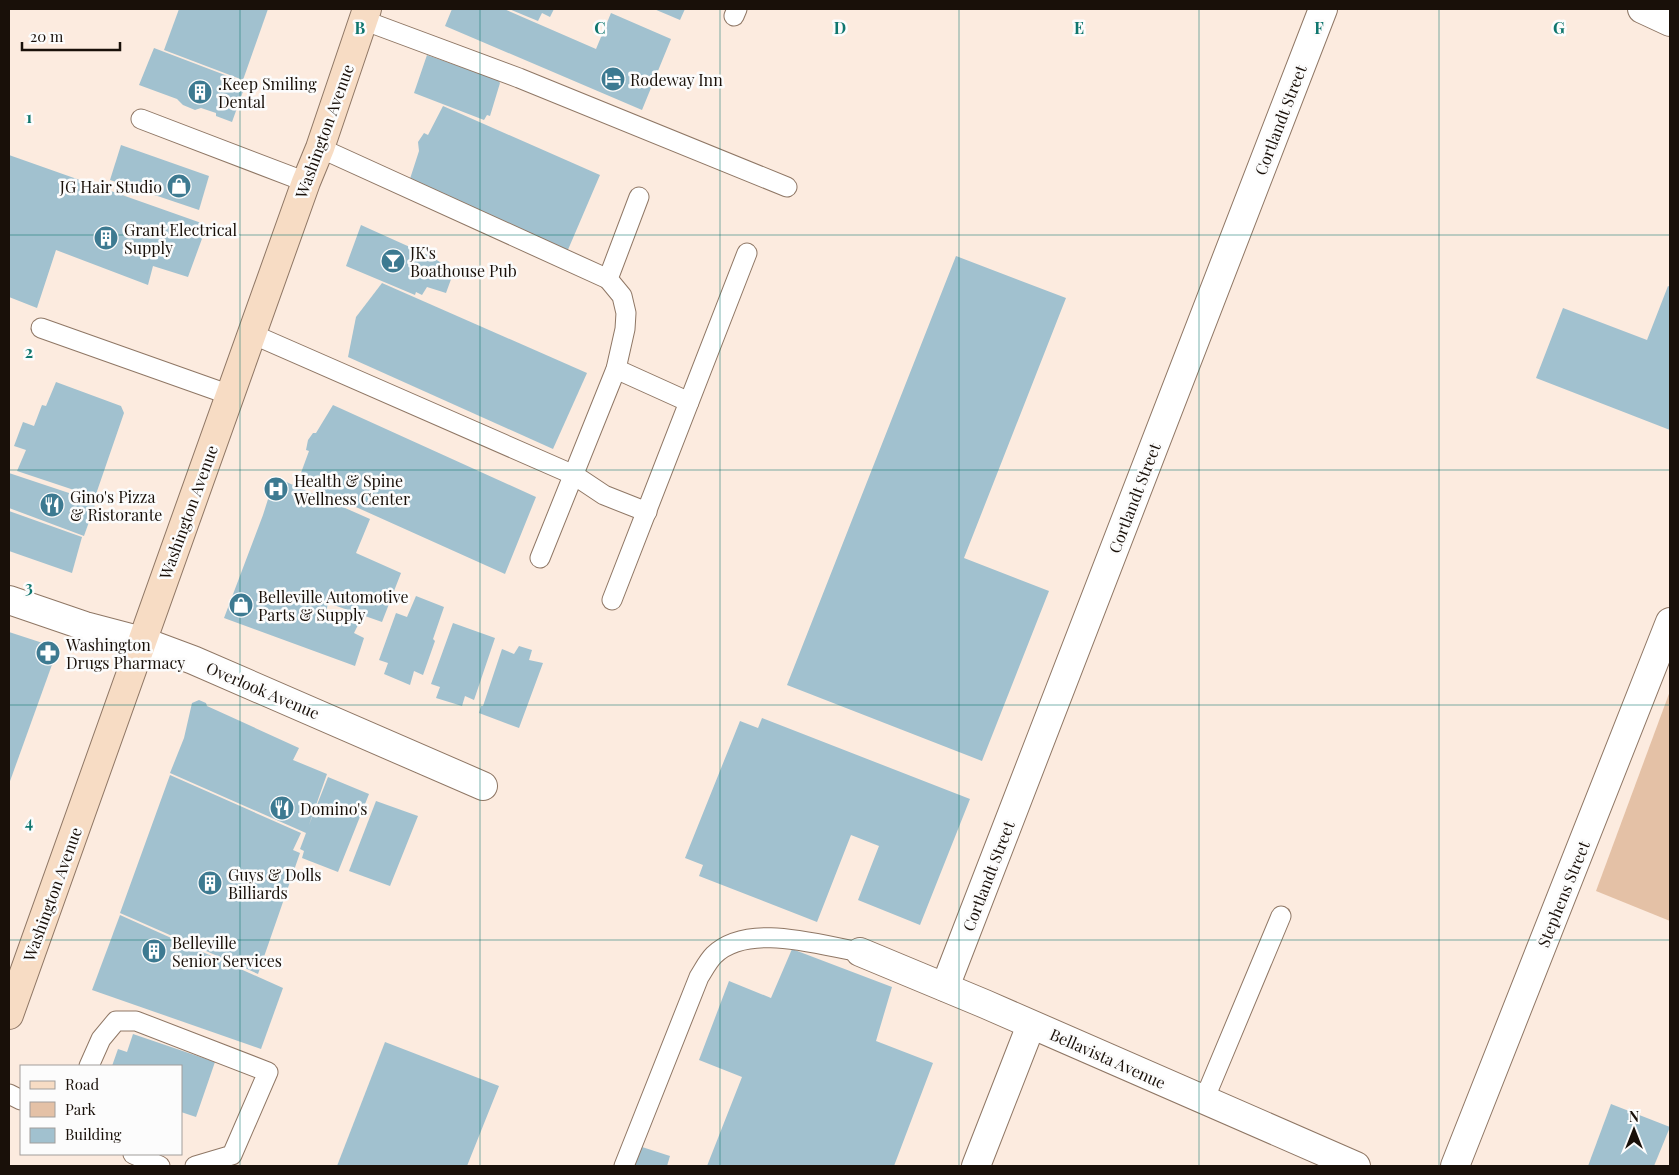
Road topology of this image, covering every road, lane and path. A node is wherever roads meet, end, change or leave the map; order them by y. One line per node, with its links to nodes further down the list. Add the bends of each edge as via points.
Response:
1 (1323, 9): 27 (street, Cortlandt Street)
2 (1642, 9): 4 (street)
3 (365, 15): 6 (main road, Washington Avenue); 8 (lane)
4 (1670, 22)
5 (141, 119): 7 (lane)
6 (320, 148): 7 (main road, Washington Avenue); 11 (lane)
7 (306, 182): 13 (main road, Washington Avenue)
8 (787, 187)
9 (639, 197): 11 (lane)
10 (747, 253): 16 (lane)
11 (608, 279): 14 (lane, via 622,296 626,313)
12 (41, 328): 15 (lane)
13 (252, 334): 15 (main road, Washington Avenue); 17 (lane)
14 (616, 368): 16 (lane); 17 (lane)
15 (230, 395): 23 (main road, Washington Avenue)
16 (689, 402): 18 (lane)
17 (574, 475): 18 (lane, via 604,495); 19 (lane)
18 (647, 512): 21 (lane)
19 (540, 558)
20 (9, 600): 23 (street, Overlook Avenue)
21 (612, 600)
22 (1670, 622): 38 (street, Stephens Street)
23 (142, 641): 24 (street, Overlook Avenue); 28 (main road, Washington Avenue)
24 (483, 786)
25 (1281, 916): 31 (lane)
26 (860, 952): 27 (street, Bellavista Avenue); 35 (lane, via 773,936 738,941 715,954 699,977)
27 (945, 987): 29 (street, Bellavista Avenue)
28 (9, 1015)
29 (1031, 1025): 31 (street, Bellavista Avenue); 36 (street)
30 (89, 1065): 34 (lane, via 101,1039 116,1021 136,1021 268,1072 232,1155)
31 (1204, 1100): 37 (street, Bellavista Avenue)
32 (135, 1155): 33 (lane)
33 (160, 1166)
34 (195, 1166)
35 (624, 1166)
36 (976, 1166)
37 (1356, 1166)
38 (1455, 1166)

